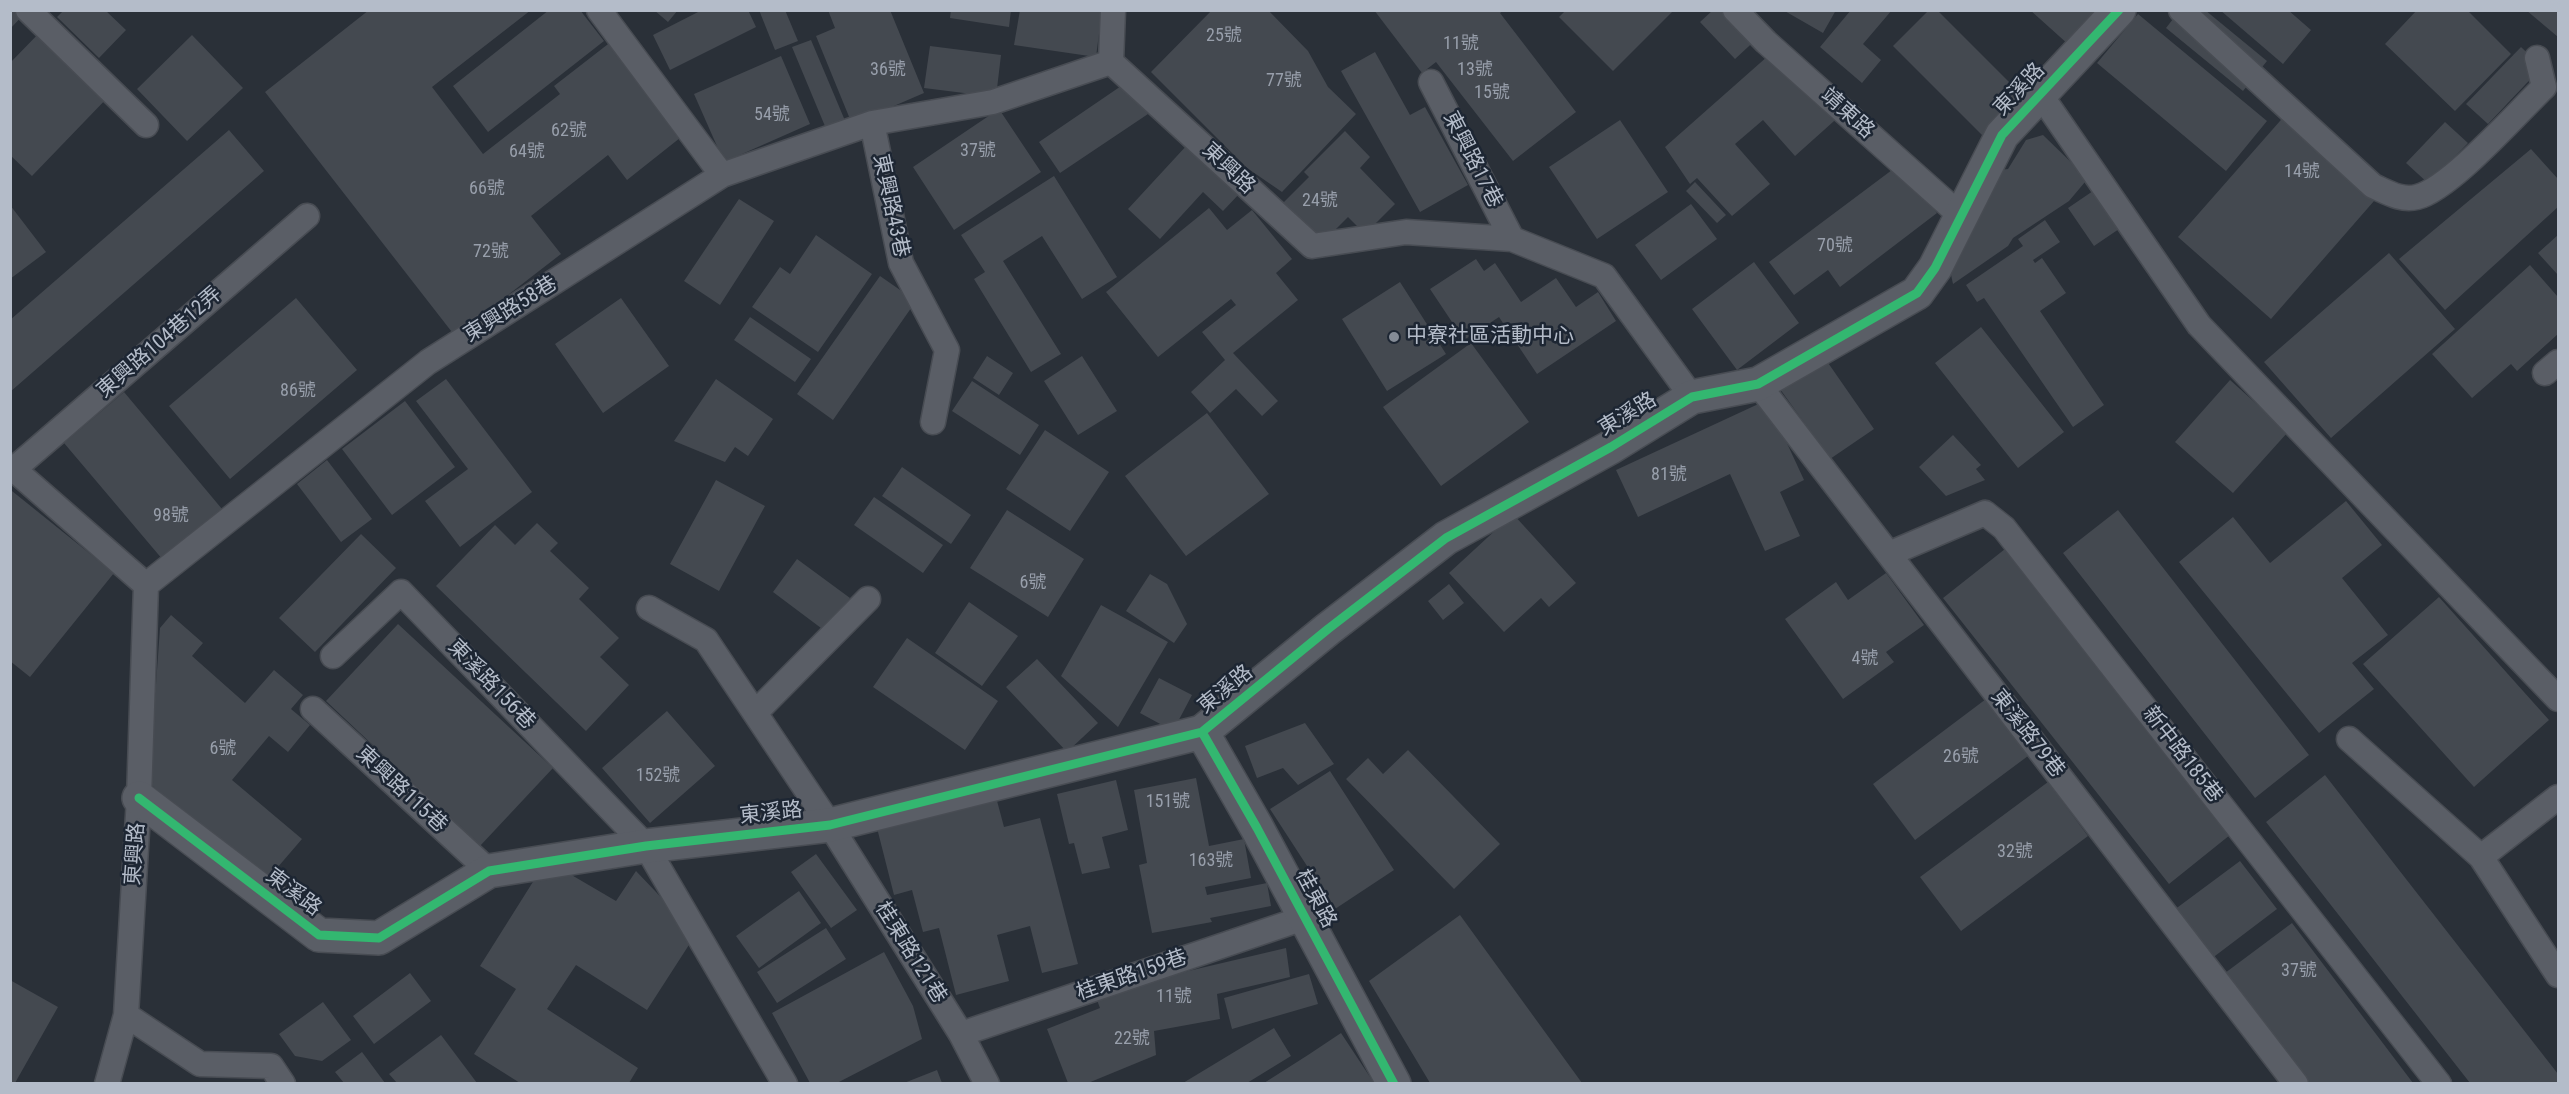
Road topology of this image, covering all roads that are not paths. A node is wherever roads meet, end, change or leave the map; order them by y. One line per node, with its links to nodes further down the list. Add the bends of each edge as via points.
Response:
1 (28, 10): 12 (lane)
2 (598, 10): 13 (lane)
3 (1113, 10): 8 (lane)
4 (1735, 10): 15 (lane, 靖東路)
5 (2181, 10): 7 (lane, via 2373,186 2401,198 2416,197 2444,184 2544,87)
6 (2112, 13): 10 (street, 東溪路)
7 (2537, 58)
8 (1111, 62): 11 (lane, via 993,102); 16 (lane, 東興路, via 1312,246 1406,232)
9 (1431, 82): 16 (lane, 東興路17巷)
10 (2040, 94): 15 (street, 東溪路, via 2002,135); 26 (lane, via 2199,325)
11 (872, 123): 13 (lane); 19 (lane, 東興路43巷, via 901,263 947,350)
12 (147, 125)
13 (722, 175): 22 (lane, 東興路58巷, via 428,362)
14 (307, 216): 20 (lane, 東興路104巷12弄)
15 (1961, 216): 17 (street, 東溪路, via 1935,268 1917,293)
16 (1512, 239): 18 (lane, 東興路, via 1604,276)
17 (1758, 384): 18 (street, 東溪路); 21 (lane, 東溪路79巷)
18 (1692, 397): 29 (street, 東溪路, via 1611,447 1446,538)
19 (933, 422)
20 (12, 467): 22 (lane)
21 (1889, 554): 46 (lane, 東溪路79巷); 47 (lane, 新中路185巷, via 1985,513 2004,528)
22 (146, 585): 32 (lane, 東興路)
23 (868, 599): 28 (lane)
24 (649, 608): 28 (lane, 桂東路121巷, via 706,640)
25 (333, 656): 34 (lane, 東溪路156巷, via 401,592)
26 (2559, 699)
27 (313, 709): 36 (lane, 東興路115巷)
28 (755, 713): 33 (lane, 桂東路121巷)
29 (1202, 732): 33 (street, 東溪路); 37 (street, 桂東路)
30 (2349, 739): 35 (lane)
31 (2559, 797): 35 (lane)
32 (139, 798): 36 (street, 東溪路, via 319,935 379,938); 39 (lane, 東興路)
33 (830, 825): 34 (street, 東溪路); 40 (lane, 桂東路121巷)
34 (646, 846): 36 (street, 東溪路); 43 (lane)
35 (2481, 857): 38 (lane)
36 (489, 871)
37 (1304, 918): 40 (lane, 桂東路159巷); 45 (street, 桂東路)
38 (2559, 975)
39 (126, 1015): 41 (lane, 東興路); 42 (lane, via 200,1064 271,1065)
40 (961, 1034): 44 (lane, 桂東路121巷)
41 (107, 1083)
42 (283, 1083)
43 (785, 1083)
44 (987, 1083)
45 (1394, 1083)
46 (2296, 1083)
47 (2439, 1083)

